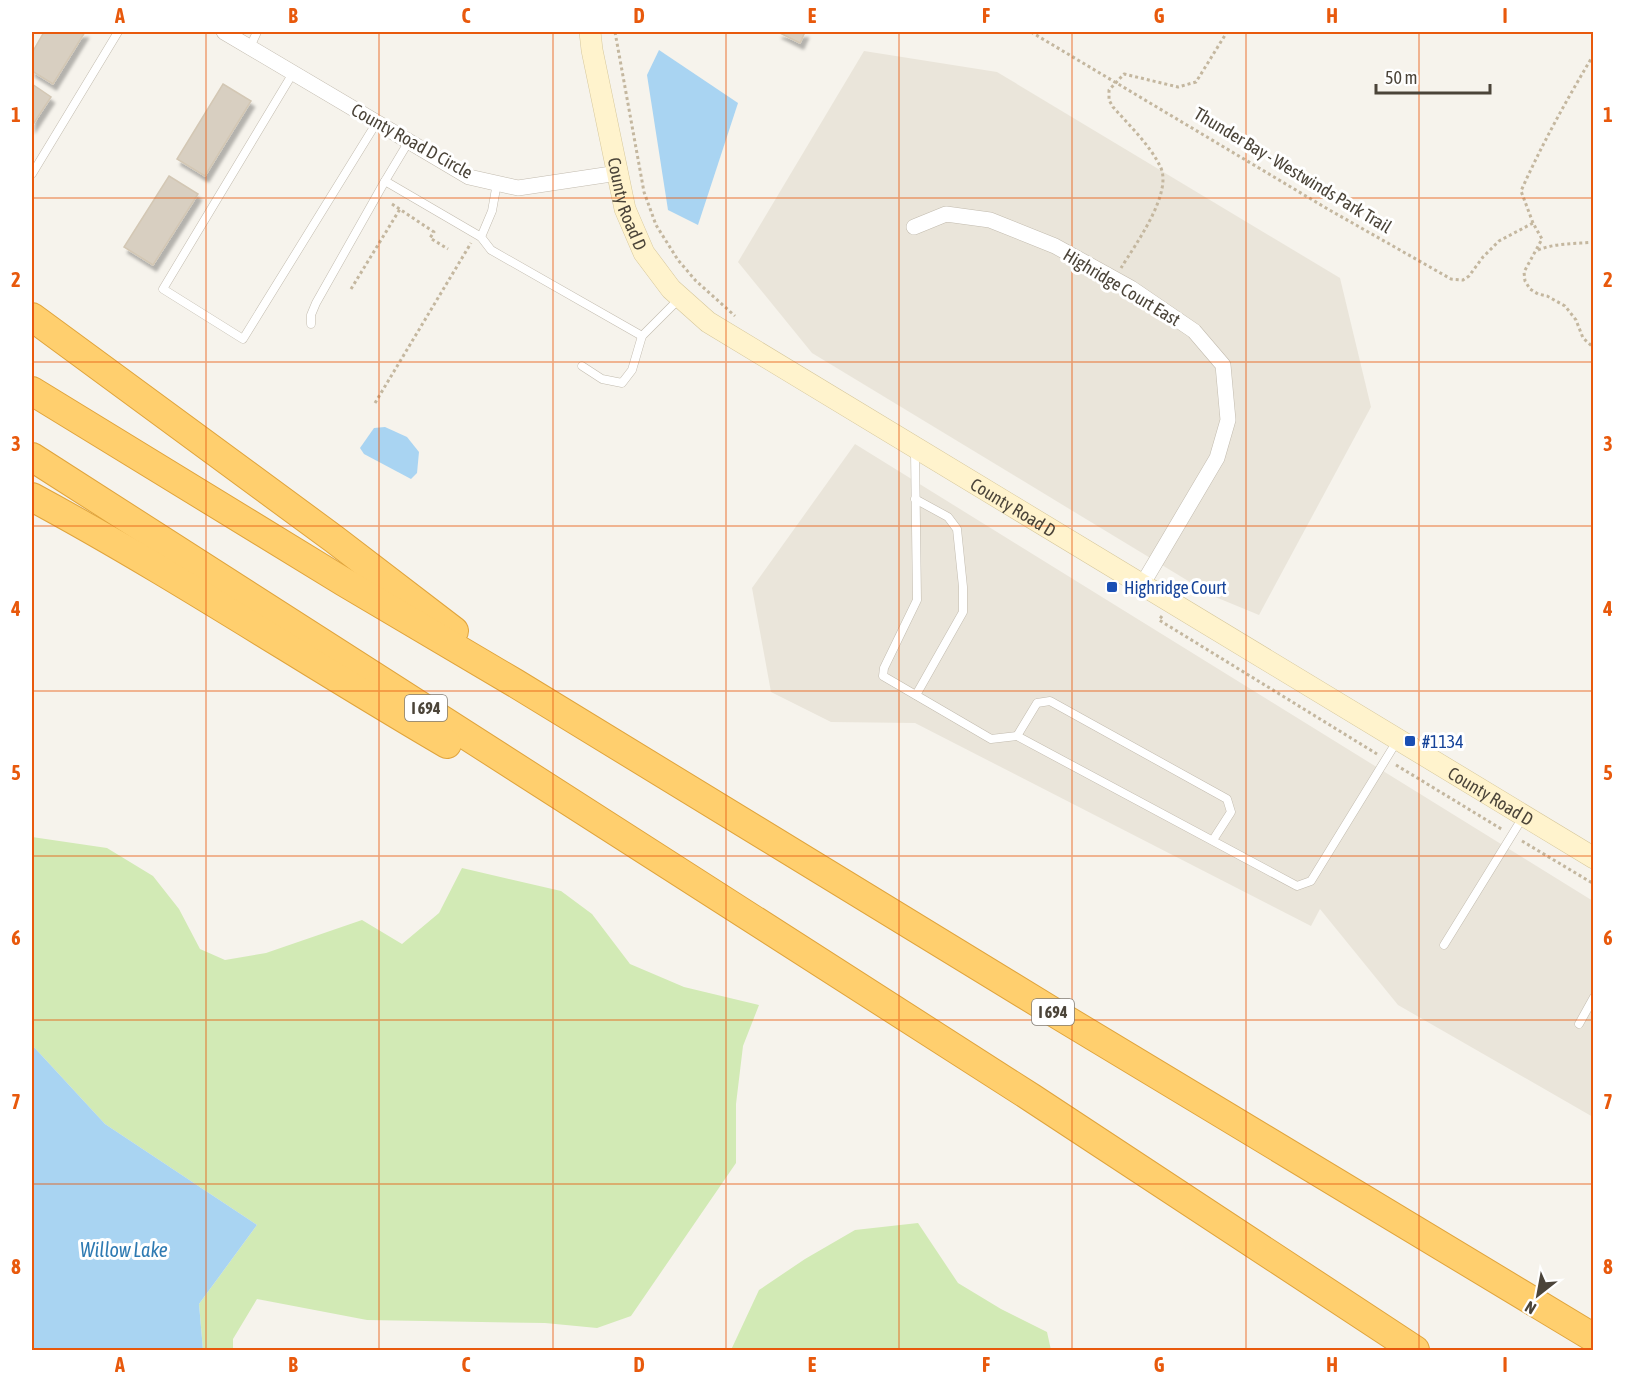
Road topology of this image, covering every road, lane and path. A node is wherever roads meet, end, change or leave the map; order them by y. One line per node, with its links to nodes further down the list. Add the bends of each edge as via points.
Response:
1 (118, 32): 15 (lane)
2 (224, 32): 8 (street, County Road D Circle)
3 (257, 32): 8 (lane)
4 (590, 32): 14 (street, County Road D)
5 (615, 32): 30 (path, via 644,192 656,225 690,274)
6 (1031, 32): 11 (path, Thunder Bay - Westwinds Park Trail)
7 (1227, 32): 11 (path, via 1196,82 1178,87 1124,74)
8 (250, 47): 10 (street, County Road D Circle)
9 (1593, 54): 20 (path, via 1521,191)
10 (294, 73): 12 (street, County Road D Circle); 12 (lane, via 164,289 243,339)
11 (1117, 82): 20 (path, Thunder Bay - Westwinds Park Trail, via 1451,279 1470,276 1499,241); 26 (path, via 1109,90 1109,100 1162,168 1162,184 1156,208)
12 (377, 122): 13 (street, County Road D Circle)
13 (409, 141): 16 (lane); 17 (street, County Road D Circle, via 469,177)
14 (618, 173): 17 (street, County Road D Circle, via 518,188); 28 (street, County Road D, via 625,209 644,253)
15 (32, 174)
16 (385, 181): 22 (lane); 31 (lane, via 316,303)
17 (497, 183): 22 (lane, via 492,211)
18 (392, 204): 19 (path)
19 (400, 209): 24 (path, via 434,232 430,238); 27 (path)
20 (1533, 223): 25 (path, via 1542,239)
21 (914, 227): 26 (street, Highridge Court East, via 946,214 990,220 1055,246)
22 (478, 235): 32 (lane, via 491,250); 36 (path)
23 (1593, 242): 25 (path, via 1551,244)
24 (448, 249)
25 (1538, 250): 33 (path, via 1524,272 1525,281 1530,289 1565,306)
26 (1114, 279): 41 (street, Highridge Court East, via 1194,331 1222,365 1228,420 1217,458)
27 (351, 289)
28 (680, 298): 32 (lane); 37 (street, County Road D, via 708,322)
29 (32, 317): 42 (highway, via 446,623)
30 (742, 322)
31 (311, 324)
32 (642, 336): 34 (lane, via 632,369 622,383 602,379)
33 (1593, 348)
34 (582, 366)
35 (32, 391): 42 (highway, I 694)
36 (375, 403)
37 (915, 447): 40 (lane); 41 (street, County Road D)
38 (32, 457): 50 (highway, I 694)
39 (32, 496): 50 (highway)
40 (915, 499): 43 (lane, via 917,600 883,676); 43 (lane, via 948,517 957,529 963,587 963,612)
41 (1142, 585): 45 (street, County Road D)
42 (514, 683): 53 (highway, I 694)
43 (916, 695): 44 (lane, via 991,739)
44 (1017, 736): 47 (lane); 47 (lane, via 1036,703 1050,701 1227,799 1231,812)
45 (1397, 740): 46 (street, County Road D); 47 (lane, via 1311,882 1298,886)
46 (1524, 816): 48 (street, County Road D); 49 (lane)
47 (1213, 840)
48 (1593, 858)
49 (1443, 945)
50 (819, 961): 54 (highway, I 694)
51 (1593, 997): 52 (lane)
52 (1579, 1024)
53 (1593, 1338)
54 (1415, 1350)

